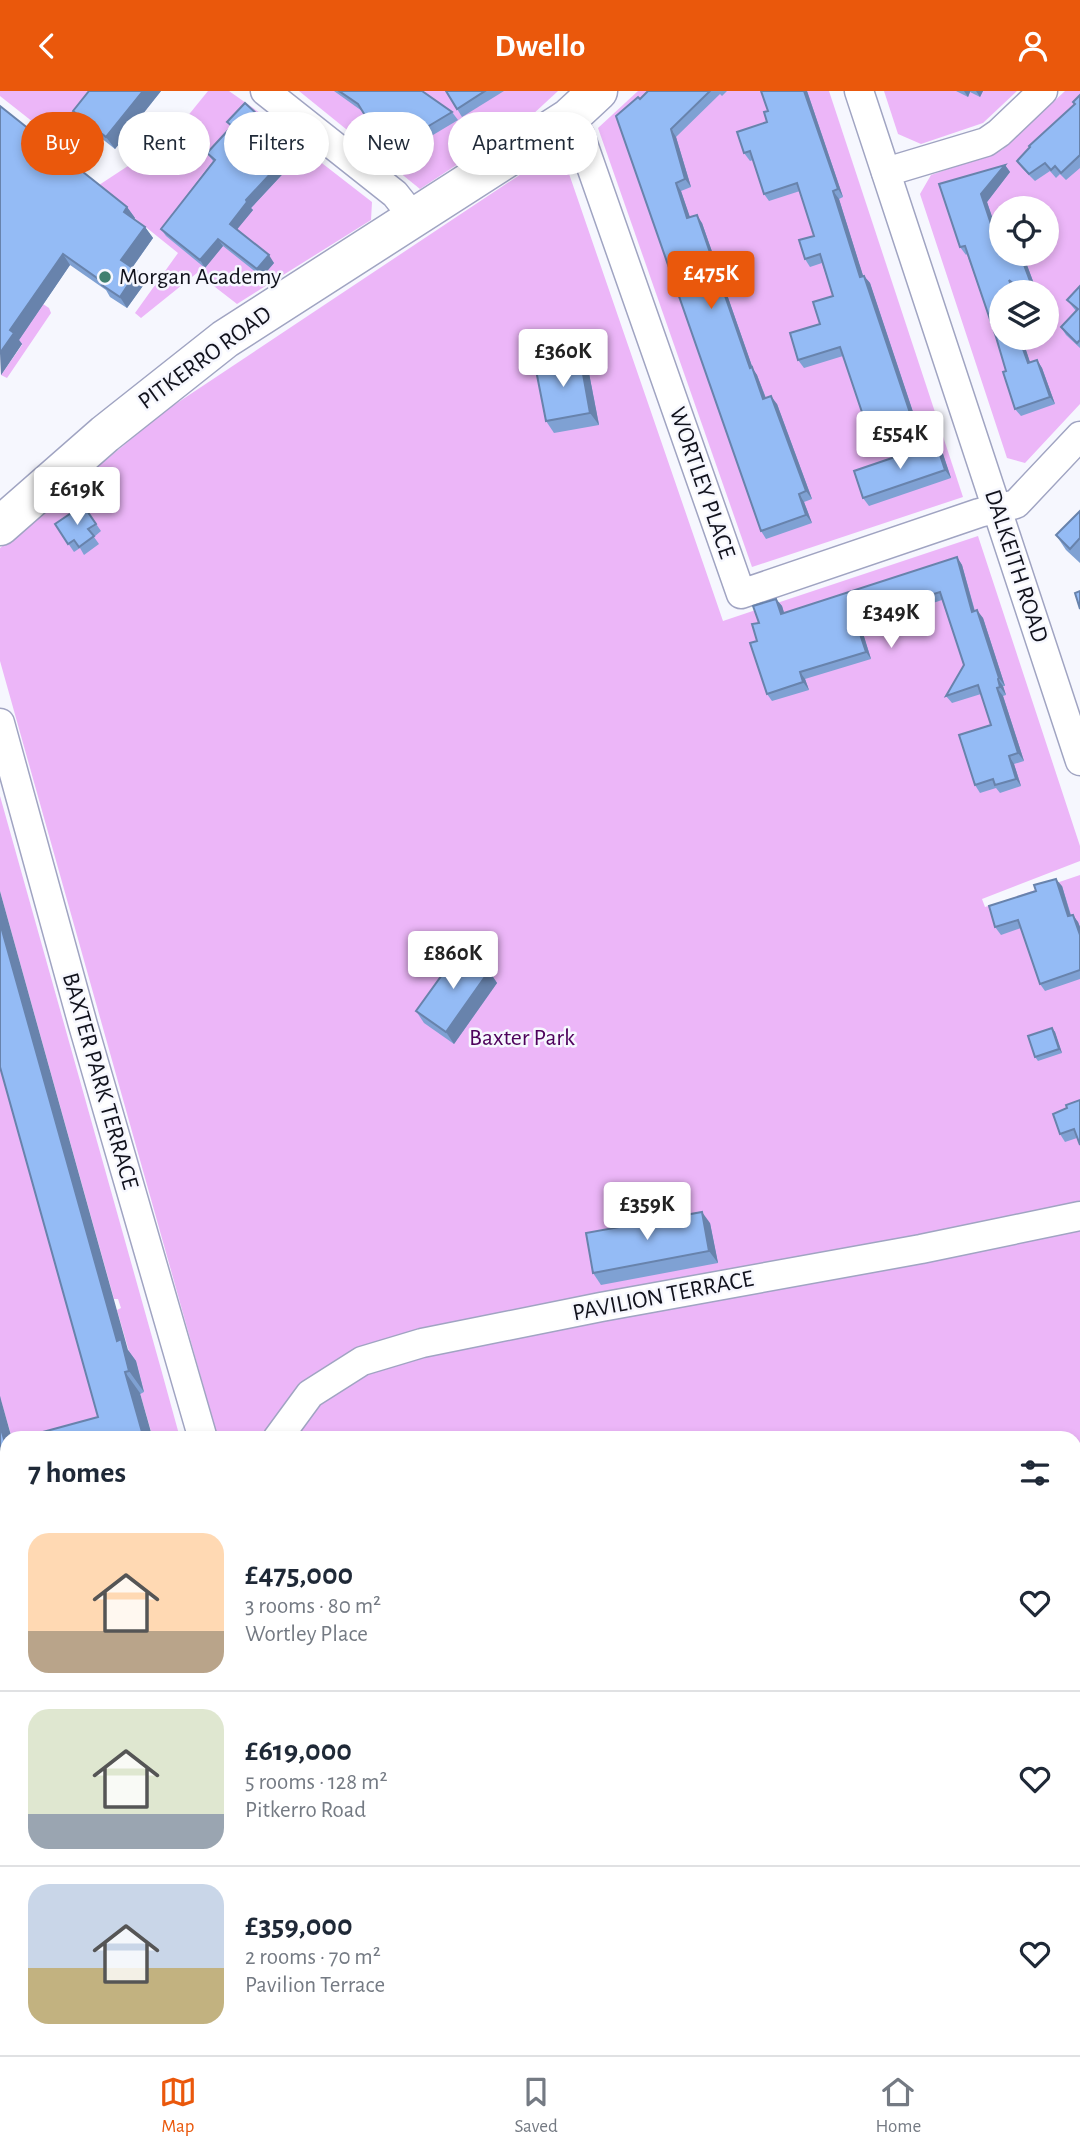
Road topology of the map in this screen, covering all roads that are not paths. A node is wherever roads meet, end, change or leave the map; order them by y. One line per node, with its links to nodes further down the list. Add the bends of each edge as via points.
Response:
1 (265, 91): 9 (street, via 395,194)
2 (598, 91): 5 (street, PITKERRO ROAD)
3 (859, 91): 6 (street, DALKEITH ROAD)
4 (1044, 91): 6 (street, via 986,142)
5 (575, 112)
6 (887, 172): 11 (street, DALKEITH ROAD)
7 (481, 175): 9 (street, PITKERRO ROAD)
8 (594, 175): 11 (street, WORTLEY PLACE, via 741,594)
9 (414, 218): 12 (street, PITKERRO ROAD, via 225,339 105,433)
10 (1080, 436): 11 (street, via 1016,504)
11 (998, 509): 14 (street, DALKEITH ROAD)
12 (0, 526)
13 (0, 723): 16 (street, BAXTER PARK TERRACE)
14 (1080, 761)
15 (1080, 1216): 17 (street, PAVILION TERRACE, via 422,1343 362,1361 310,1394)
16 (201, 1431)
17 (283, 1431)

